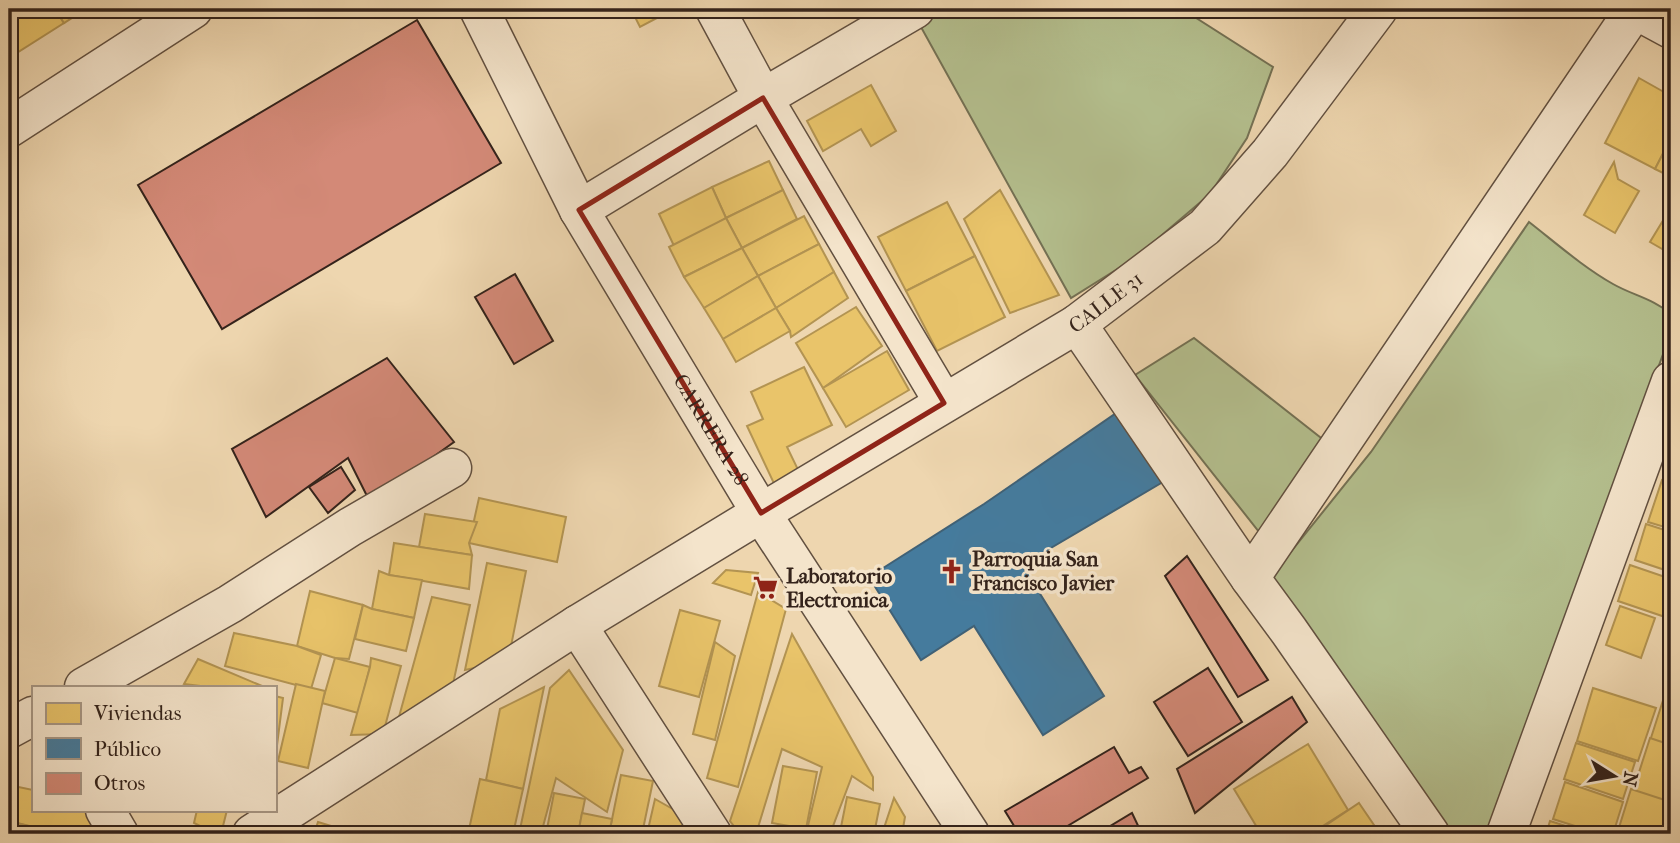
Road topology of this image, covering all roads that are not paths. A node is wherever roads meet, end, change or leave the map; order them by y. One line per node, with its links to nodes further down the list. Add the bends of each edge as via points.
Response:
1 (194, 9): 9 (street)
2 (479, 9): 10 (street, CARRERA 28)
3 (715, 9): 8 (street)
4 (915, 9): 8 (street)
5 (1378, 9): 11 (street, CALLE 31, via 1270,153 1205,227)
6 (1635, 9): 7 (street); 16 (street)
7 (1671, 29)
8 (763, 98): 10 (street); 13 (street)
9 (9, 128)
10 (579, 211): 15 (street, CARRERA 28)
11 (1077, 324): 13 (street, CALLE 31); 16 (street)
12 (1671, 381): 27 (street)
13 (944, 403): 15 (street, CALLE 31)
14 (452, 468): 18 (street)
15 (761, 513): 17 (street, CALLE 31); 25 (street, CARRERA 28)
16 (1250, 578): 26 (street)
17 (577, 625): 23 (street, CALLE 31); 24 (street)
18 (86, 686)
19 (32, 717): 20 (street)
20 (9, 729)
21 (106, 812): 22 (street)
22 (119, 834)
23 (252, 834)
24 (712, 834)
25 (970, 834)
26 (1430, 834)
27 (1506, 834)

